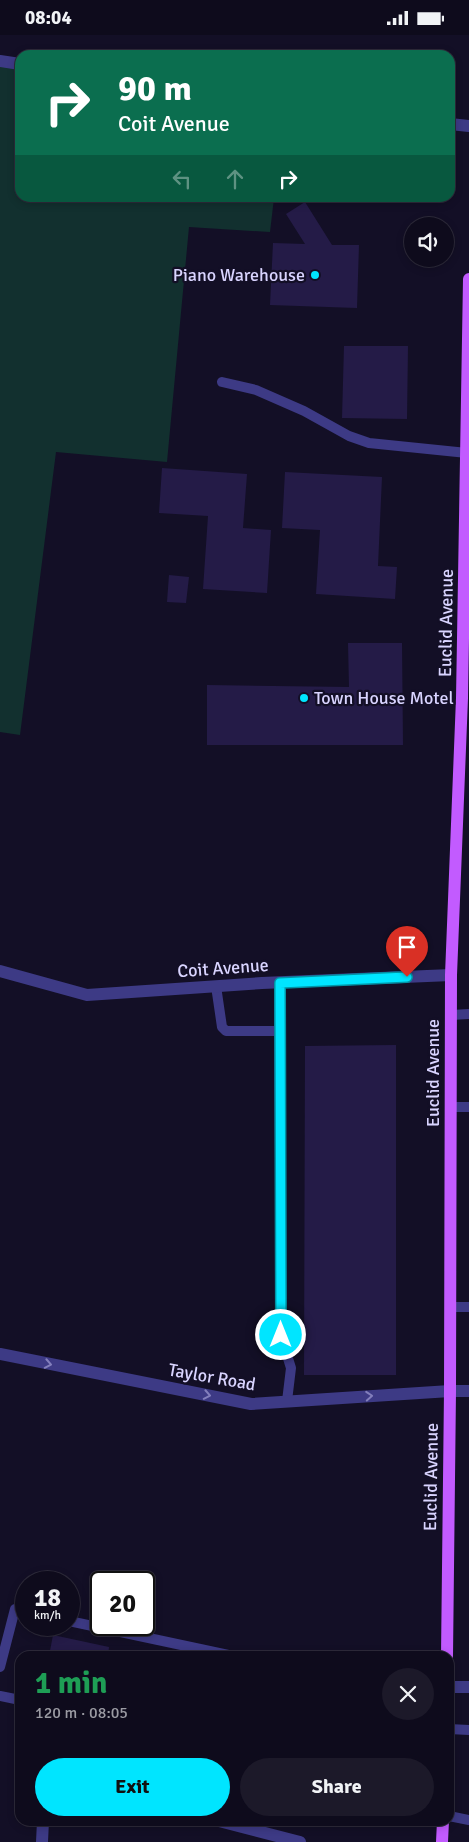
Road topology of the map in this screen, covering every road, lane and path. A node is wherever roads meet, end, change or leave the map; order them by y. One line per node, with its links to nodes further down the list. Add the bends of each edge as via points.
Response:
1 (0, 61): 2 (street)
2 (15, 63)
3 (455, 125): 4 (street)
4 (469, 127)
5 (469, 279): 7 (main road, Euclid Avenue)
6 (222, 382): 7 (lane, via 256,390 369,443)
7 (467, 453): 8 (main road, Euclid Avenue)
8 (466, 698): 10 (main road, Euclid Avenue)
9 (0, 971): 12 (street, Coit Avenue, via 87,995)
10 (451, 975): 11 (street, Coit Avenue); 13 (main road, Euclid Avenue)
11 (280, 983): 12 (street, Coit Avenue); 15 (lane)
12 (216, 986): 15 (lane, via 222,1027 226,1031)
13 (450, 1015): 14 (lane); 16 (main road, Euclid Avenue)
14 (469, 1015)
15 (280, 1031): 23 (lane, via 281,1335 291,1368)
16 (450, 1107): 17 (lane); 18 (main road, Euclid Avenue)
17 (469, 1107)
18 (450, 1307): 19 (lane); 21 (main road, Euclid Avenue)
19 (469, 1307)
20 (0, 1355): 23 (street, Taylor Road, one-way to 23, via 251,1404)
21 (450, 1391): 22 (street, Taylor Road); 23 (street, Taylor Road, one-way to 21); 27 (main road, Euclid Avenue)
22 (469, 1391)
23 (288, 1401)
24 (15, 1609): 28 (lane)
25 (80, 1623): 26 (lane)
26 (210, 1651)
27 (446, 1651)
28 (0, 1667)
29 (454, 1687): 30 (street)
30 (469, 1687)
31 (0, 1696): 32 (lane)
32 (15, 1700)
33 (454, 1729): 34 (lane)
34 (469, 1730)
35 (454, 1817): 36 (lane)
36 (469, 1820)
37 (43, 1826): 40 (street)
38 (238, 1826): 41 (street)
39 (443, 1826): 42 (main road)
40 (42, 1842)
41 (300, 1842)
42 (442, 1842)

